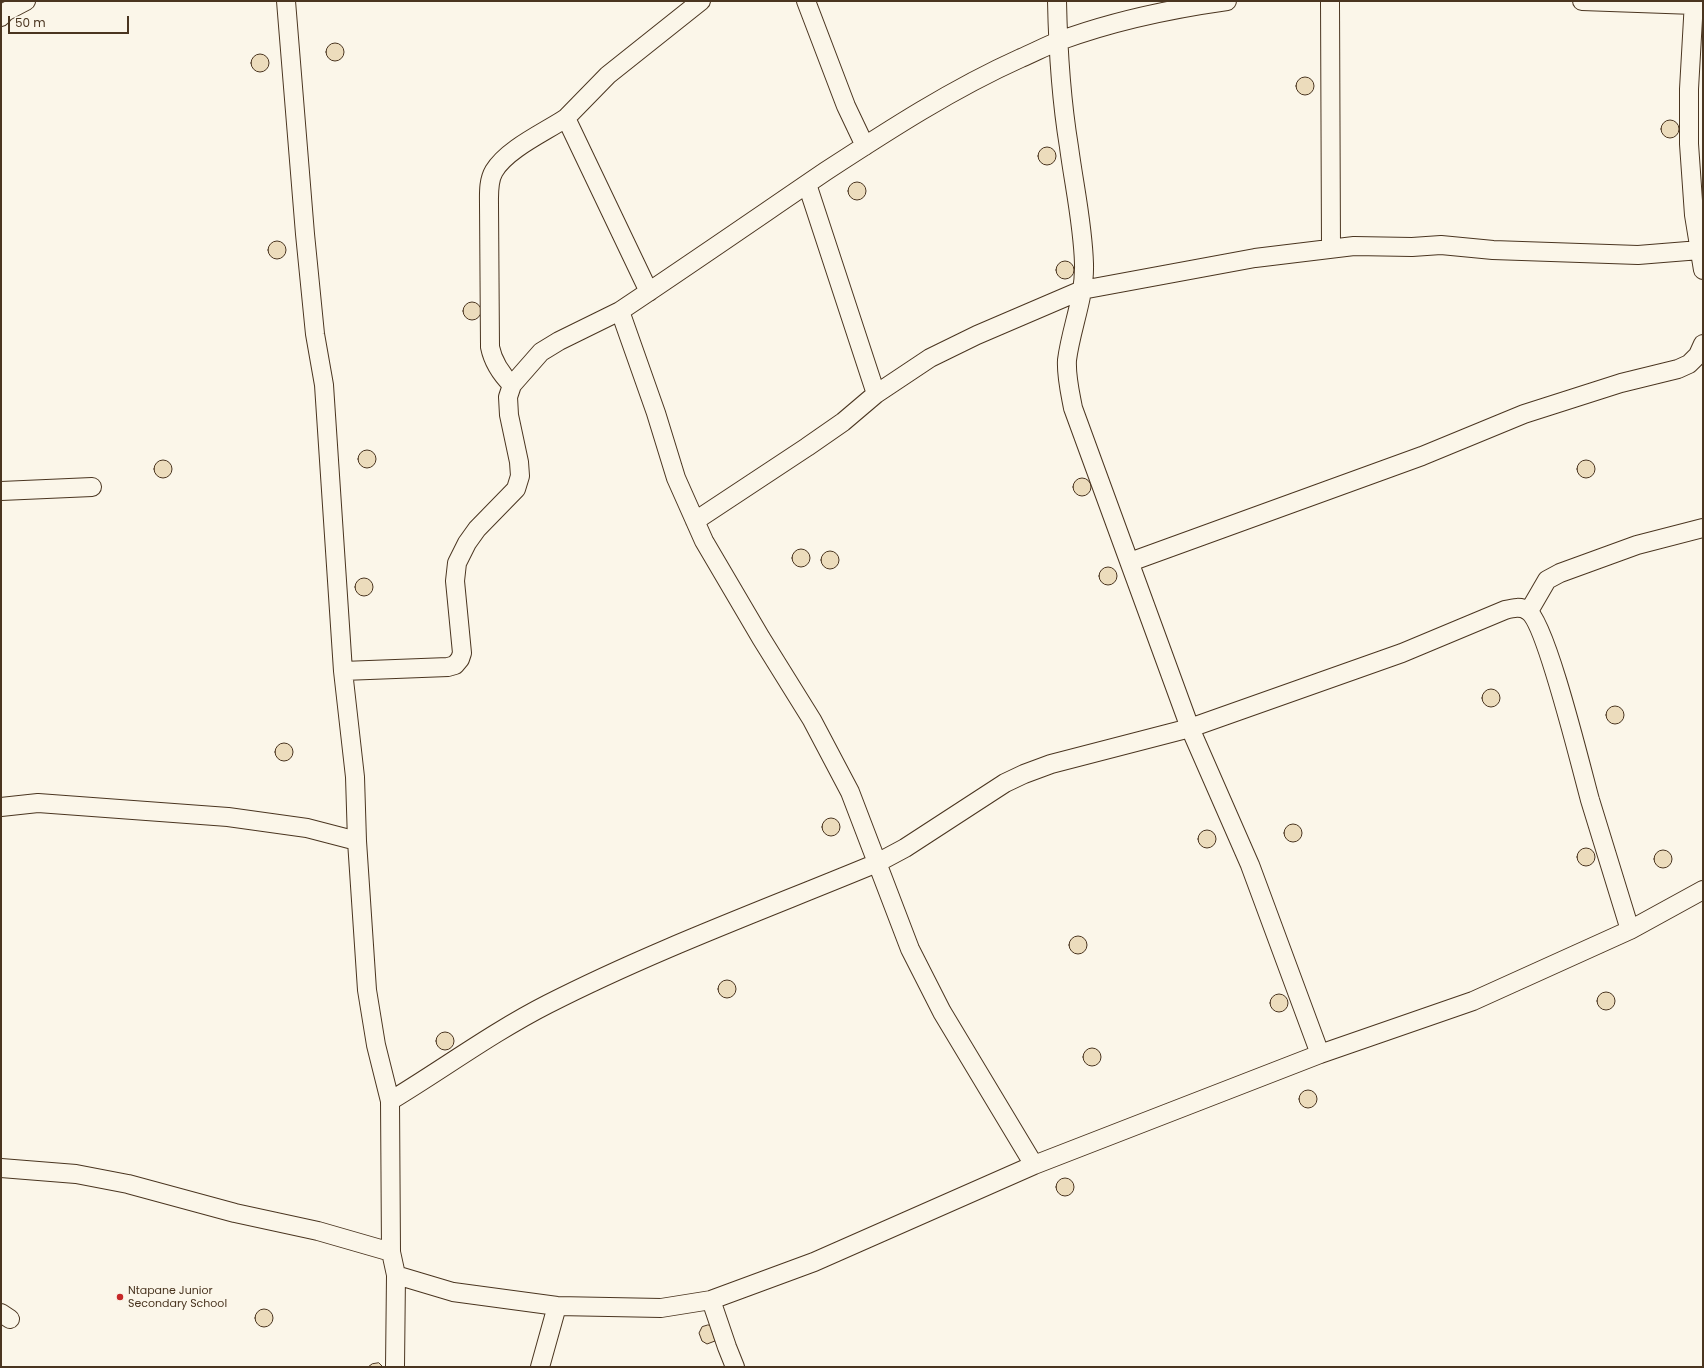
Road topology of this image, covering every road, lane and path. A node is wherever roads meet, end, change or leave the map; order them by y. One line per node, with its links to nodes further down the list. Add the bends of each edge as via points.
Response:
1 (26, 1): 10 (street, via 5,12)
2 (286, 1): 32 (street, via 305,234 315,334 324,385)
3 (701, 1): 13 (street, via 608,75)
4 (806, 1): 14 (street, via 846,106)
5 (1058, 1): 11 (street)
6 (1227, 1): 11 (street, via 1184,7 1118,22)
7 (1330, 1): 16 (street)
8 (1582, 1): 9 (street)
9 (1694, 3): 12 (street)
10 (1, 17)
11 (1058, 42): 14 (street, via 996,70 922,110); 19 (street, via 1063,102 1083,243)
12 (1696, 88): 17 (street, via 1689,144 1694,215)
13 (566, 118): 20 (street); 24 (street, via 517,149 500,164 491,179 490,347 497,366)
14 (865, 146): 15 (street)
15 (807, 184): 20 (street); 25 (street)
16 (1331, 249): 17 (street, via 1354,246 1441,245 1493,250 1638,255); 19 (street, via 1255,258)
17 (1700, 250): 18 (street)
18 (1703, 270)
19 (1082, 290): 25 (street, via 930,358); 30 (street, via 1067,360 1068,380 1073,408)
20 (649, 292): 21 (street)
21 (620, 312): 24 (street, via 541,352); 28 (street, via 676,478)
22 (1703, 344): 23 (street)
23 (1696, 363): 30 (street, via 1524,414 1422,456)
24 (512, 385): 32 (street, via 508,397 509,415 520,476 516,489 478,529 467,543 457,563 455,582 462,644 460,659 455,665 448,667)
25 (876, 394): 28 (street, via 837,426)
26 (92, 487): 27 (street)
27 (1, 491)
28 (695, 521): 36 (street, via 735,594 812,720 850,792)
29 (1703, 528): 31 (street, via 1637,545 1560,573 1547,580)
30 (1130, 562): 33 (street)
31 (1529, 611): 33 (street, via 1517,607 1505,610 1402,652); 38 (street, via 1537,623 1553,669)
32 (343, 671): 35 (street, via 355,777)
33 (1190, 728): 36 (street, via 1051,764 1024,774 1005,783); 39 (street, via 1250,865)
34 (1, 807): 35 (street, via 38,803 228,817 307,828)
35 (357, 840): 40 (street, via 367,990 376,1045)
36 (877, 864): 40 (street, via 650,956 547,1004); 41 (street, via 910,949 942,1012)
37 (1703, 890): 38 (street)
38 (1630, 930): 39 (street, via 1473,1001)
39 (1320, 1054): 41 (street)
40 (390, 1101): 43 (street)
41 (1034, 1165): 45 (street, via 814,1262)
42 (1, 1168): 43 (street, via 76,1174 128,1184 234,1213 318,1231)
43 (391, 1252): 44 (street)
44 (396, 1275): 46 (street, via 453,1292); 47 (street)
45 (711, 1300): 46 (street, via 661,1308); 49 (street)
46 (558, 1306): 48 (street)
47 (395, 1367)
48 (540, 1367)
49 (735, 1367)

